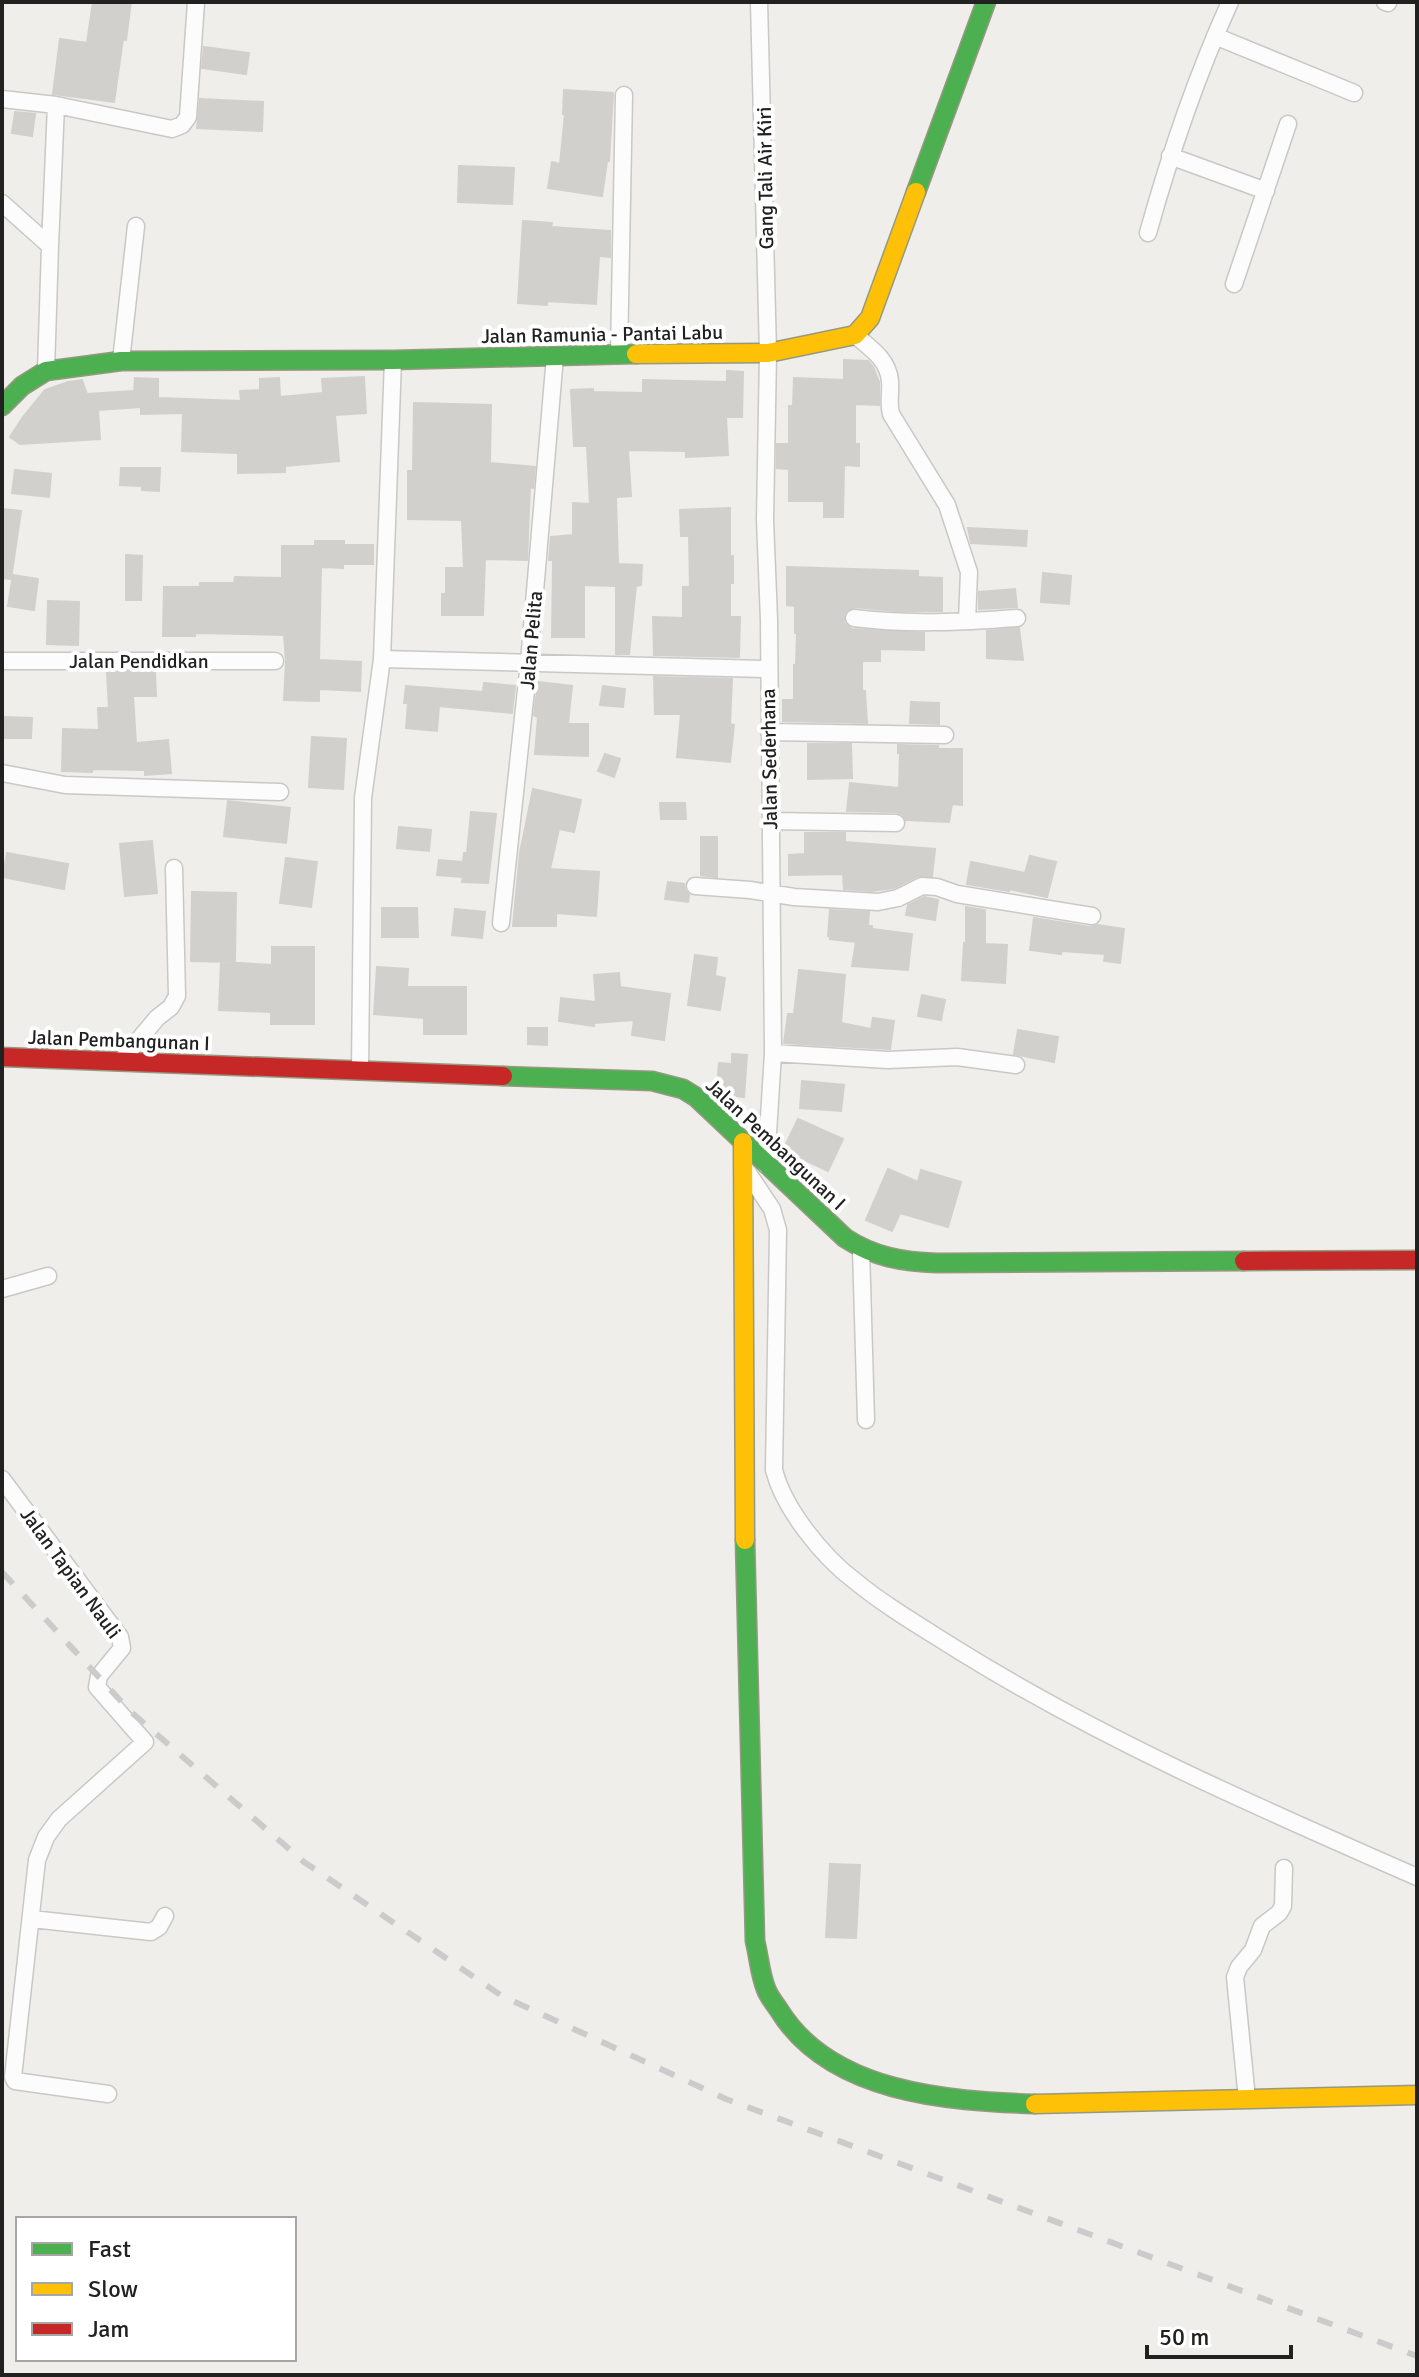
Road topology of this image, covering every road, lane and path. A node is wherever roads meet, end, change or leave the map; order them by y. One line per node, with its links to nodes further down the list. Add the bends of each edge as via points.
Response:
1 (196, 2): 9 (street, via 188,117 182,125 172,129)
2 (759, 2): 19 (street, Gang Tali Air Kiri)
3 (986, 2): 18 (main road, via 870,318)
4 (1230, 2): 5 (street)
5 (1215, 36): 6 (street); 11 (street)
6 (1354, 93)
7 (624, 95): 20 (street)
8 (2, 99): 9 (street)
9 (56, 105): 16 (street)
10 (1288, 124): 12 (street)
11 (1170, 156): 12 (street); 15 (street)
12 (1266, 191): 17 (street)
13 (2, 203): 16 (street)
14 (136, 226): 23 (street)
15 (1148, 233)
16 (50, 246): 24 (street)
17 (1234, 284)
18 (855, 335): 19 (main road, Jalan Ramunia - Pantai Labu); 28 (street, via 886,366 891,414 947,505 969,572)
19 (768, 353): 20 (main road, Jalan Ramunia - Pantai Labu); 33 (street, Jalan Sederhana)
20 (619, 354): 21 (main road, Jalan Ramunia - Pantai Labu)
21 (555, 356): 22 (main road, Jalan Ramunia - Pantai Labu); 32 (street, Jalan Pelita)
22 (393, 360): 23 (main road, Jalan Ramunia - Pantai Labu); 29 (street)
23 (121, 361): 24 (main road, Jalan Ramunia - Pantai Labu)
24 (46, 371): 25 (main road, Jalan Ramunia - Pantai Labu)
25 (2, 406)
26 (854, 618): 28 (street)
27 (1017, 618): 28 (street)
28 (967, 621)
29 (382, 659): 32 (street); 49 (street, via 363,798)
30 (2, 661): 31 (street, Jalan Pendidkan)
31 (275, 661)
32 (529, 662): 33 (street); 44 (street, Jalan Pelita)
33 (768, 669): 34 (street, Jalan Sederhana)
34 (769, 732): 35 (street); 38 (street, Jalan Sederhana)
35 (945, 735)
36 (2, 773): 37 (street, via 65,785)
37 (280, 792)
38 (770, 821): 39 (street); 42 (street, Jalan Sederhana)
39 (896, 823)
40 (174, 868): 47 (street, via 177,996)
41 (695, 886): 42 (street)
42 (771, 893): 43 (street, via 878,902 922,886 937,887); 45 (street, Jalan Sederhana)
43 (1092, 916)
44 (501, 923)
45 (773, 1053): 48 (street, via 888,1060 957,1057); 51 (street, Jalan Sederhana)
46 (2, 1057): 47 (main road, Jalan Pembangunan I)
47 (120, 1062): 49 (main road, Jalan Pembangunan I)
48 (1016, 1065)
49 (360, 1070): 50 (main road, Jalan Pembangunan I, via 652,1081 696,1097)
50 (743, 1142): 51 (main road, Jalan Pembangunan I); 52 (main road)
51 (766, 1165): 53 (main road, Jalan Pembangunan I)
52 (744, 1167): 60 (street, via 772,1209 778,1230 774,1470 793,1511 826,1554 911,1621 1008,1681 1104,1732); 65 (main road, via 745,1555 755,1941 757,1966 771,2004 787,2027 826,2059 856,2074 951,2099 1052,2105)
53 (861, 1249): 54 (main road, Jalan Pembangunan I, via 897,1261 926,1263); 57 (street)
54 (1417, 1260)
55 (48, 1276): 56 (street)
56 (2, 1289)
57 (866, 1420)
58 (2, 1479): 62 (street, Jalan Tapian Nauli, via 120,1637 122,1648 99,1676 97,1687 145,1742 46,1837 37,1860)
59 (1284, 1868): 65 (street, via 1283,1906 1262,1926 1235,1977)
60 (1417, 1877)
61 (165, 1916): 62 (street, via 151,1932)
62 (32, 1919): 63 (street, via 13,2077)
63 (108, 2094)
64 (1417, 2095): 65 (main road)
65 (1247, 2099)

